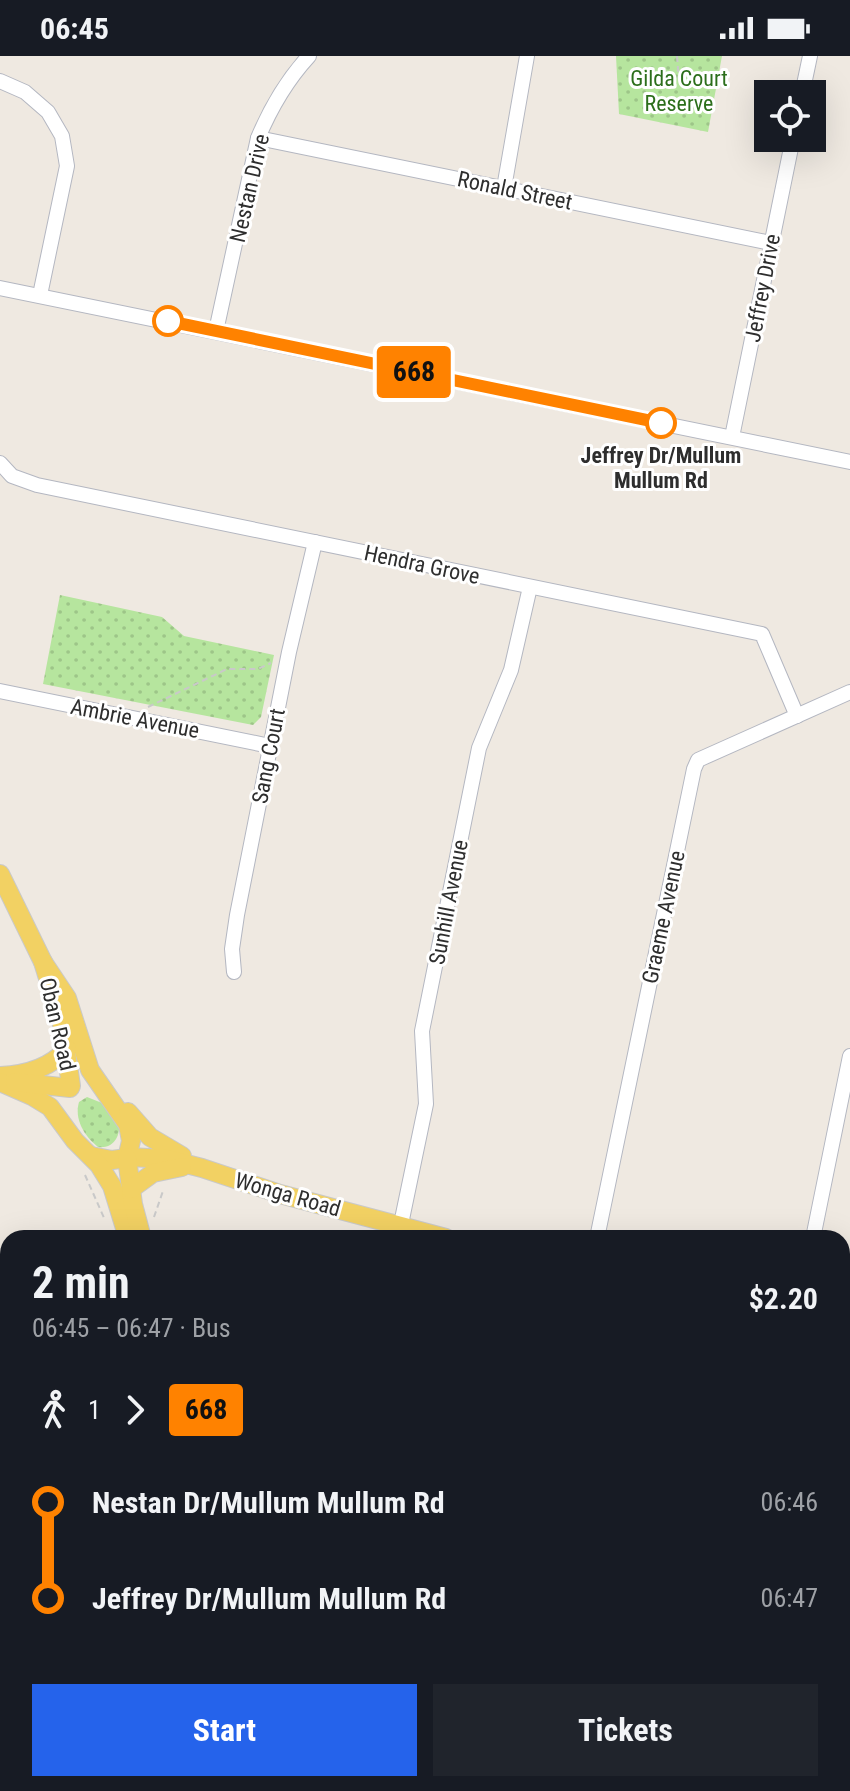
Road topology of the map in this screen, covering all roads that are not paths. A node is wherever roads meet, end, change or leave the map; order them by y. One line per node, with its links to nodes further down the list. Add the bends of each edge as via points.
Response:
1 (309, 56): 6 (street, Nestan Drive, via 287,82)
2 (527, 56): 8 (street)
3 (810, 56): 4 (street)
4 (805, 80)
5 (0, 81): 11 (street, via 25,92 48,112 62,136 67,166)
6 (258, 138): 8 (street, Ronald Street); 12 (street, Nestan Drive)
7 (790, 152): 9 (street, Jeffrey Drive)
8 (504, 188): 9 (street, Ronald Street)
9 (771, 243): 13 (street, Jeffrey Drive)
10 (0, 288): 11 (street)
11 (40, 295): 12 (street)
12 (216, 331): 13 (street)
13 (732, 437): 14 (street)
14 (850, 462)
15 (0, 463): 16 (street, Hendra Grove, via 12,476 37,485)
16 (315, 542): 17 (street, Hendra Grove); 21 (street, Sang Court)
17 (530, 587): 20 (street, Hendra Grove, via 762,634); 34 (street, Sunhill Avenue, via 511,670 479,748 422,1031 426,1104)
18 (0, 691): 21 (street, Ambrie Avenue)
19 (850, 692): 20 (street, Graeme Avenue)
20 (797, 716): 38 (street, Graeme Avenue, via 698,760 694,769)
21 (270, 746): 24 (street, Sang Court, via 237,915)
22 (0, 874): 23 (main road, Oban Road)
23 (43, 962): 25 (main road, Oban Road); 28 (main road, Oban Road, via 67,998 87,1065)
24 (234, 972)
25 (67, 1049): 27 (main road, via 38,1069); 29 (main road, Oban Road)
26 (850, 1056): 39 (street)
27 (0, 1080): 29 (main road); 31 (main road, via 50,1107)
28 (100, 1085): 29 (main road); 30 (main road, via 128,1125); 32 (main road, via 150,1137)
29 (70, 1087): 31 (main road, Oban Road, via 68,1117)
30 (128, 1157): 31 (main road, Wonga Road); 32 (main road, Wonga Road); 33 (main road)
31 (87, 1161): 35 (main road, via 110,1182)
32 (198, 1167): 33 (main road, via 153,1173); 34 (main road, Wonga Road)
33 (131, 1189): 36 (main road)
34 (401, 1224): 37 (main road, Wonga Road)
35 (125, 1230)
36 (148, 1230)
37 (420, 1230)
38 (599, 1230)
39 (815, 1230)

